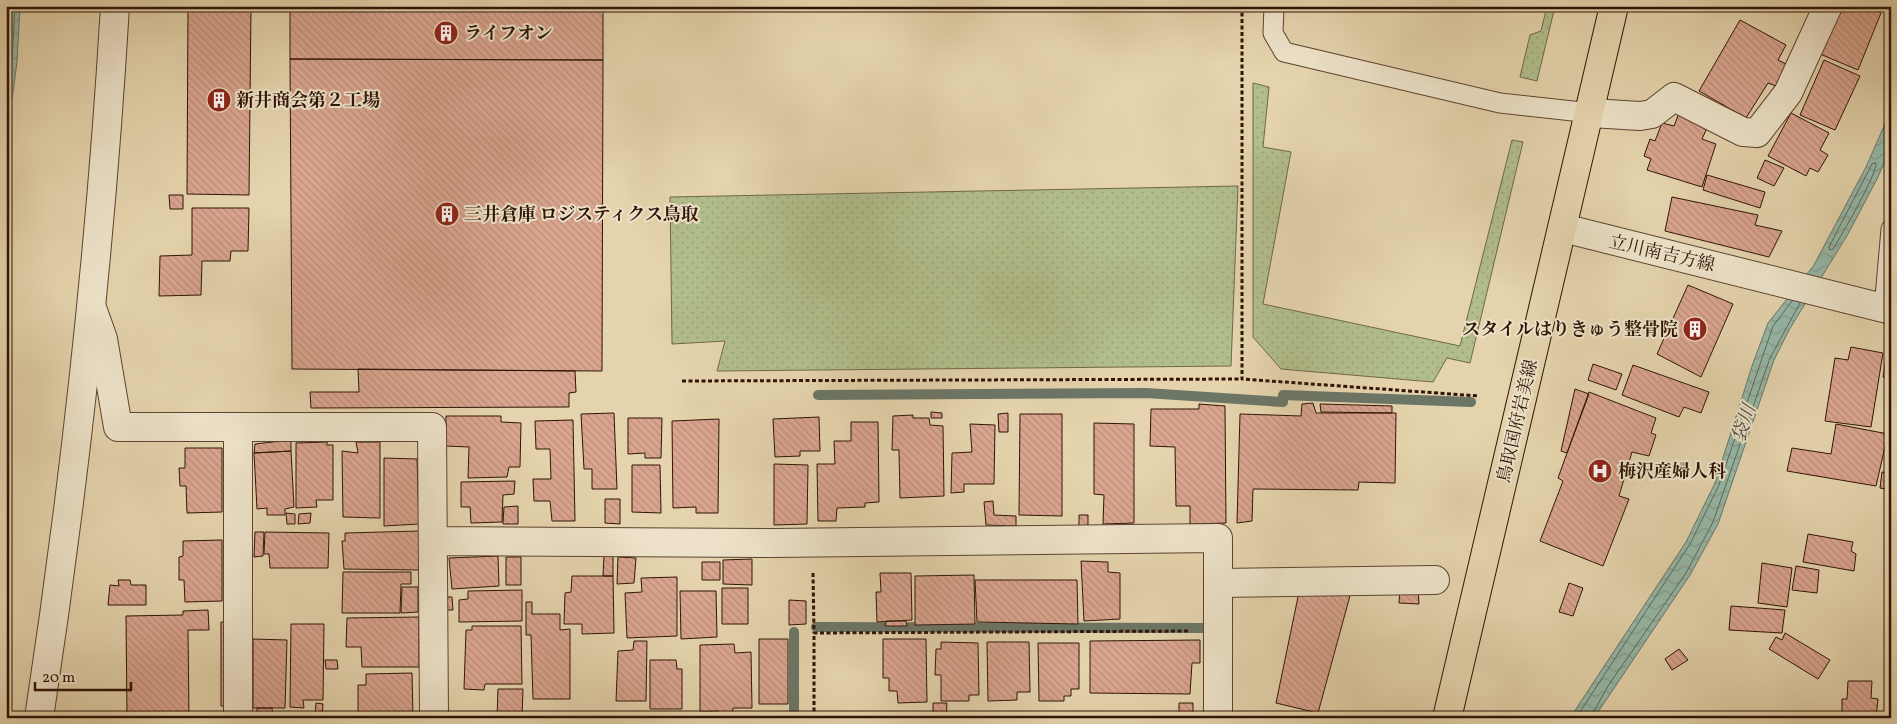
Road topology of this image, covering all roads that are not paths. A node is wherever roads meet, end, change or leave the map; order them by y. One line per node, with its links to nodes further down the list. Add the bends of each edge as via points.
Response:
1 (115, 6): 9 (street)
2 (1274, 6): 5 (lane, via 1274,33 1284,52 1500,103)
3 (1614, 6): 5 (main road, 鳥取国府岩美線)
4 (1828, 6): 5 (street, via 1788,93 1757,133 1743,132 1674,97 1652,114)
5 (1591, 112): 6 (main road, 鳥取国府岩美線)
6 (1563, 228): 8 (street, 立川南吉方線); 18 (main road, 鳥取国府岩美線)
7 (1891, 229): 8 (lane)
8 (1878, 307)
9 (92, 308): 10 (street, via 103,339 118,426); 14 (street, via 58,592)
10 (238, 427): 11 (street, via 432,427); 15 (street)
11 (434, 541): 13 (street, via 1218,538); 16 (street)
12 (1435, 580): 13 (street)
13 (1219, 583): 17 (street)
14 (39, 718)
15 (238, 718)
16 (434, 718)
17 (1218, 718)
18 (1446, 718)

